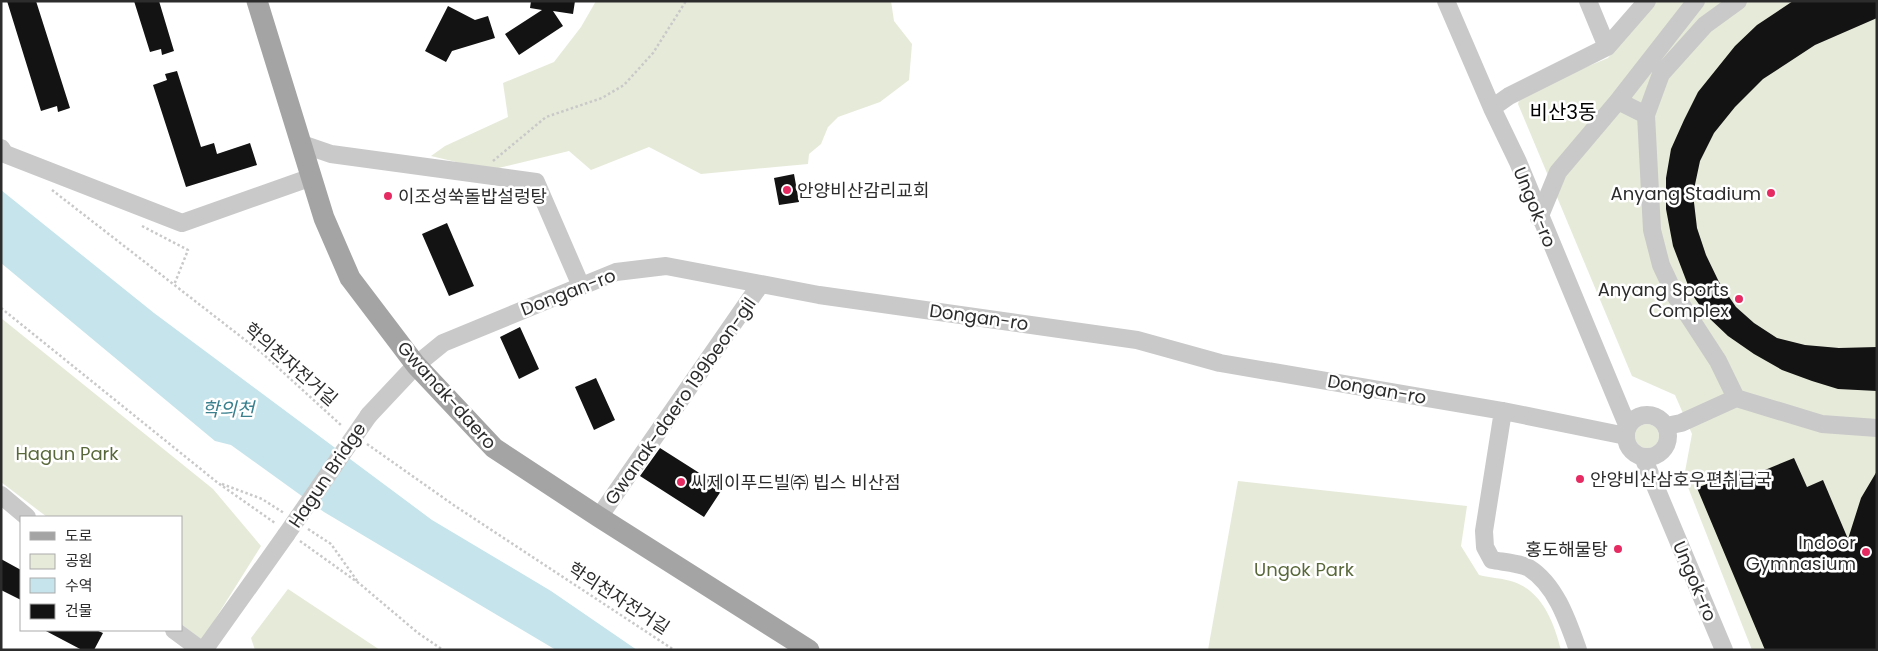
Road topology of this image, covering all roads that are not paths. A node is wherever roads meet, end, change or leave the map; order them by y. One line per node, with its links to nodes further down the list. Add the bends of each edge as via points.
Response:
1 (257, 1): 11 (main road, Gwanak-daero)
2 (1446, 1): 9 (street, Ungok-ro)
3 (1588, 1): 7 (street)
4 (1647, 1): 7 (street)
5 (1696, 1): 8 (street)
6 (1738, 1): 10 (street, via 1705,25 1661,74)
7 (1607, 47): 9 (street, via 1509,96)
8 (1618, 101): 10 (street); 14 (street, via 1558,172)
9 (1492, 108): 14 (street, Ungok-ro, via 1518,162)
10 (1646, 115): 18 (street, via 1652,230 1661,265 1675,295 1718,361)
11 (302, 144): 13 (main road, Gwanak-daero); 16 (street, via 331,154 536,182)
12 (1, 148): 13 (street, via 6,154 182,223)
13 (312, 177): 17 (main road, Gwanak-daero, via 324,218 350,278)
14 (1539, 218): 23 (street, Ungok-ro)
15 (760, 285): 16 (street, Dongan-ro, via 666,266 616,272); 19 (street, Dongan-ro, via 1138,340 1220,363); 27 (street, Gwanak-daero 199beon-gil)
16 (581, 286): 17 (street, Dongan-ro, via 443,343)
17 (416, 365): 20 (street, Dongan-ro); 27 (main road, Gwanak-daero, via 494,448)
18 (1736, 398): 21 (street, via 1681,423); 22 (street, via 1822,424)
19 (1504, 411): 23 (street, Dongan-ro); 31 (street, via 1484,532 1485,547 1492,560 1528,568 1542,578 1566,614)
20 (368, 415): 29 (street, Hagun Bridge, bridge, via 288,533)
21 (1666, 426): 23 (street, via 1651,415 1642,416 1633,420); 24 (street, via 1667,445 1653,457)
22 (1877, 428)
23 (1627, 432): 24 (street, via 1628,446)
24 (1643, 457): 32 (street, Ungok-ro)
25 (1, 495): 26 (street)
26 (26, 516)
27 (599, 517): 30 (main road, Gwanak-daero)
28 (175, 631): 29 (street)
29 (202, 650)
30 (809, 650)
31 (1578, 650)
32 (1724, 650)

